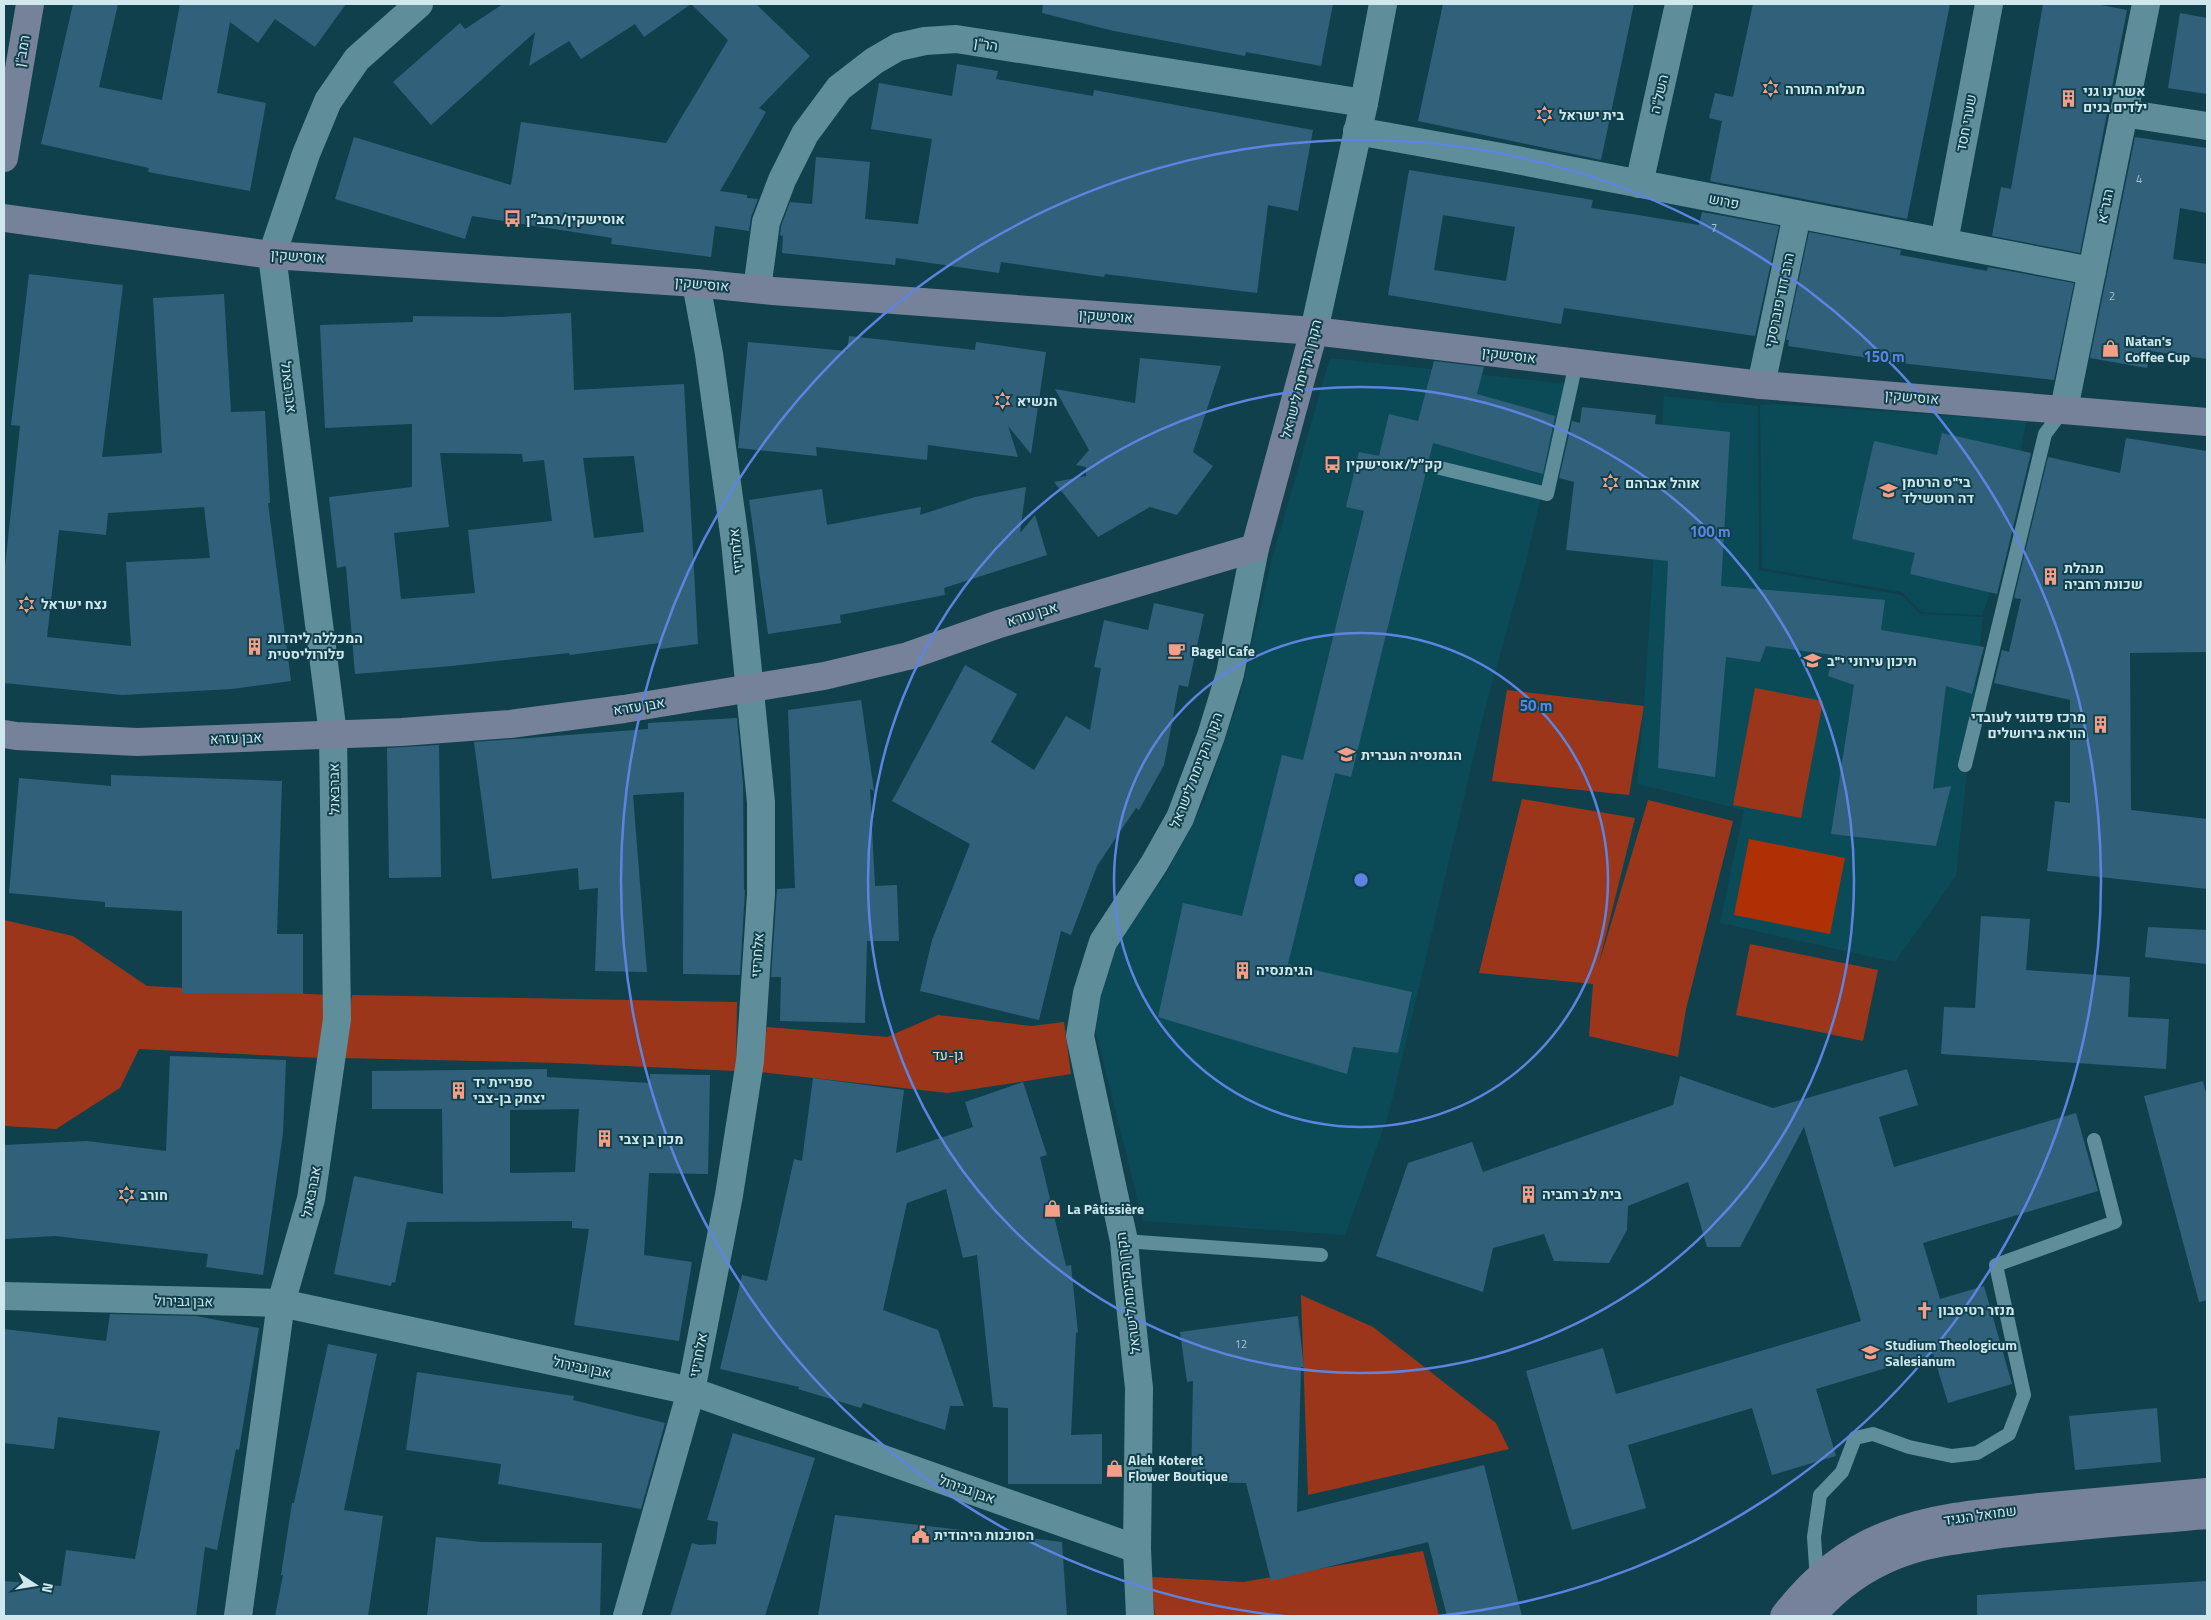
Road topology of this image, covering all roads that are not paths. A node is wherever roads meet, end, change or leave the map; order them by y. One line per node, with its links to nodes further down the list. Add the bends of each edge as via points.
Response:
1 (30, 4): 11 (street, רמב"ן)
2 (419, 4): 16 (street, אברבאנל, via 357,59 328,101 306,154)
3 (1383, 4): 7 (street, הקרן הקיימת לישראל)
4 (1679, 4): 12 (street, השל"ה)
5 (1989, 4): 15 (street, שערי חסד)
6 (2146, 4): 8 (street, הגר"א)
7 (1364, 103): 10 (street, הקרן הקיימת לישראל); 19 (street, הר"ן, via 956,39 898,47 839,88 805,134 766,222)
8 (2124, 113): 9 (street); 17 (street, הגר"א)
9 (2207, 126)
10 (1357, 131): 12 (street, פרוש); 20 (street, הקרן הקיימת לישראל)
11 (4, 158)
12 (1639, 184): 13 (street, פרוש)
13 (1797, 215): 15 (street, פרוש); 22 (street, הרב דוד פוברסקי)
14 (4, 218): 16 (street, אוסישקין)
15 (1944, 242): 17 (street, פרוש)
16 (272, 255): 18 (street, אוסישקין); 29 (street, אברבאנל)
17 (2092, 271): 23 (street, הגר"א)
18 (696, 283): 19 (street, אוסישקין); 27 (street, אלחריזי, via 735,542)
19 (757, 289): 20 (street, אוסישקין)
20 (1314, 331): 21 (street, אוסישקין); 26 (street, הקרן הקיימת לישראל)
21 (1576, 363): 22 (street, אוסישקין); 25 (lane, via 1547,494)
22 (1761, 385): 23 (street, אוסישקין)
23 (2064, 409): 24 (street, אוסישקין); 30 (lane, via 2045,434)
24 (2207, 422)
25 (1440, 468)
26 (1255, 548): 27 (street, אבן עזרא, via 999,624 908,656 824,676); 32 (street, הקרן הקיימת לישראל, via 1230,674 1211,736 1180,818 1103,942 1087,993 1080,1036)
27 (750, 688): 29 (street, אבן עזרא, via 510,724); 36 (street, אלחריזי, via 761,802 761,885 750,1061 729,1195)
28 (4, 734): 29 (street, אבן עזרא, via 137,742)
29 (333, 734): 35 (street, אברבאנל, via 337,1019 311,1199)
30 (1965, 765)
31 (2094, 1140): 40 (lane, via 2115,1222 1996,1266 2024,1395 2008,1434 1976,1453 1952,1456 1909,1447 1873,1434 1855,1438 1842,1472 1820,1495 1814,1537)
32 (1124, 1241): 33 (lane); 39 (street, הקרן הקיימת לישראל, via 1139,1388)
33 (1321, 1255)
34 (4, 1296): 35 (street, אבן גבירול)
35 (281, 1303): 36 (street, אבן גבירול); 41 (street, אברבאנל)
36 (691, 1391): 39 (street, אבן גבירול); 42 (street, אלחריזי)
37 (2207, 1492): 40 (street, שמואל הנגיד, via 2011,1510 1928,1523 1888,1534 1863,1546)
38 (2207, 1515): 45 (street, שמואל הנגיד, via 2029,1531 1932,1545 1894,1556 1865,1570)
39 (1137, 1549): 43 (street, הקרן הקיימת לישראל)
40 (1817, 1580): 44 (street, שמואל הנגיד, via 1798,1597)
41 (238, 1616)
42 (627, 1616)
43 (1140, 1616)
44 (1784, 1616)
45 (1812, 1616)

